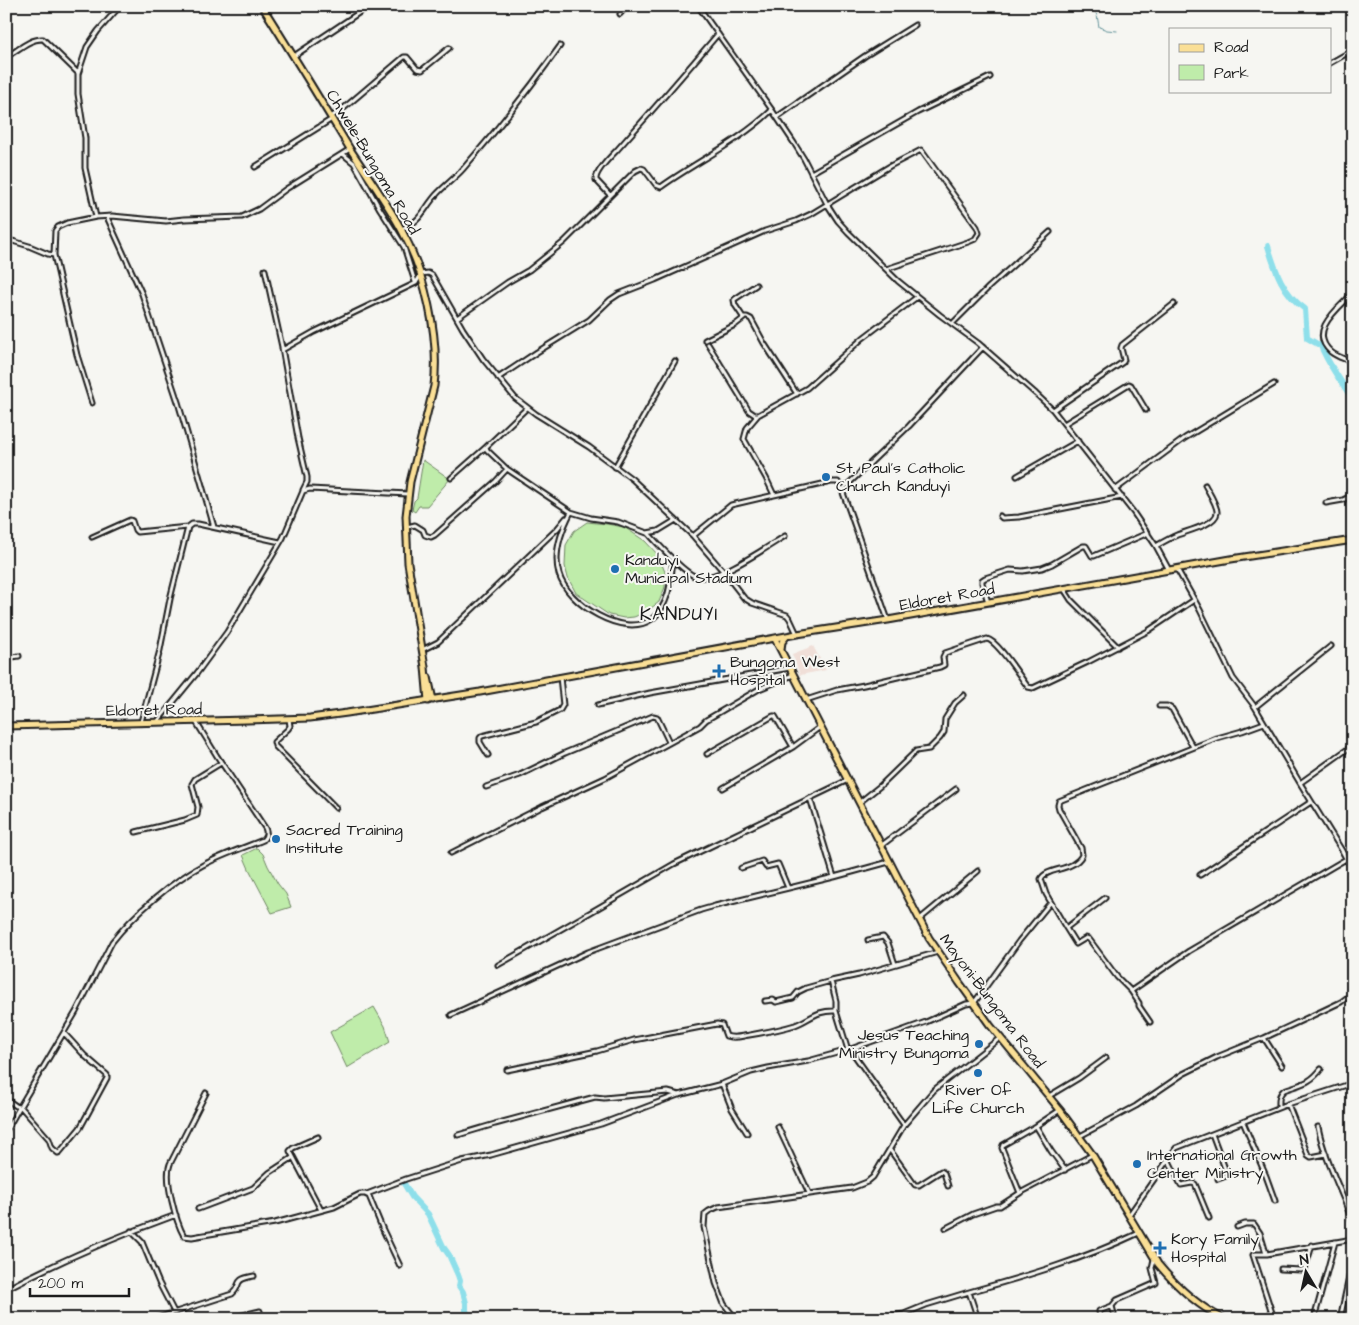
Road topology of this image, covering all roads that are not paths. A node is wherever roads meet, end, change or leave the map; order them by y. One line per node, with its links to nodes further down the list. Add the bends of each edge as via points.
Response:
1 (120, 6): 15 (street, via 87,48)
2 (262, 6): 12 (main road, Chwele-Bungoma Road)
3 (369, 6): 12 (street)
4 (627, 6): 6 (street)
5 (698, 6): 8 (street)
6 (620, 14)
7 (915, 25): 19 (street)
8 (718, 34): 17 (street); 26 (street, via 596,176)
9 (560, 46): 30 (street, via 524,96 463,168 411,226)
10 (449, 48): 18 (street, via 422,70 404,57)
11 (1353, 50): 14 (street)
12 (294, 56): 18 (main road, Chwele-Bungoma Road)
13 (6, 58): 15 (street, via 40,38)
14 (1332, 62)
15 (78, 74): 28 (street, via 85,168)
16 (990, 77): 23 (street, via 918,112)
17 (772, 110): 19 (street); 26 (street, via 736,139 661,187 641,168)
18 (332, 118): 20 (main road, Chwele-Bungoma Road); 22 (street)
19 (777, 118): 23 (street)
20 (350, 149): 21 (street); 24 (main road, Chwele-Bungoma Road)
21 (343, 154): 25 (street, via 354,163); 29 (street, via 242,217 160,221)
22 (254, 167)
23 (811, 173): 27 (street)
24 (371, 181): 25 (street); 30 (main road, Chwele-Bungoma Road)
25 (365, 185): 37 (street, via 404,248)
26 (610, 195): 43 (street, via 564,242)
27 (827, 204): 34 (street, via 848,232); 34 (street, via 922,150 978,229 978,236); 51 (street, via 796,221 765,231 619,294 588,320)
28 (96, 217): 29 (street); 33 (street, via 58,227)
29 (106, 217): 79 (street, via 142,294 178,402)
30 (401, 229): 36 (main road, Chwele-Bungoma Road)
31 (1050, 232): 44 (street)
32 (6, 239): 33 (street)
33 (54, 255): 54 (street, via 77,355)
34 (886, 269): 40 (street)
35 (264, 270): 47 (street)
36 (421, 274): 37 (street); 43 (street, via 432,275); 70 (main road, Chwele-Bungoma Road, via 432,327 435,374)
37 (416, 283): 47 (street, via 286,348)
38 (756, 285): 42 (street, via 734,300)
39 (1353, 293): 50 (street, via 1323,327 1322,334 1331,352)
40 (916, 297): 44 (street); 53 (street)
41 (1174, 304): 56 (street, via 1122,345 1122,362)
42 (745, 317): 45 (street); 53 (street, via 751,319)
43 (457, 318): 51 (street)
44 (952, 324): 48 (street)
45 (705, 340)
46 (708, 344): 58 (street, via 750,411)
47 (282, 347): 69 (street, via 307,477)
48 (983, 347): 56 (street); 67 (street, via 909,426)
49 (674, 361): 62 (street)
50 (1353, 363)
51 (498, 378): 55 (street)
52 (1274, 384): 68 (street, via 1185,438)
53 (797, 394): 58 (street)
54 (92, 403)
55 (527, 408): 61 (street); 62 (street)
56 (1053, 410): 59 (street)
57 (1146, 410): 59 (street, via 1128,384)
58 (758, 415): 71 (street, via 747,428 744,440)
59 (1064, 424): 60 (street)
60 (1078, 441): 64 (street); 68 (street)
61 (486, 447): 63 (street); 65 (street)
62 (615, 467): 77 (street)
63 (507, 469): 75 (street); 80 (street, via 435,535 425,535 415,525)
64 (1017, 476)
65 (451, 478)
66 (1205, 485): 88 (street, via 1216,508 1214,518)
67 (842, 490): 71 (street, via 835,482); 96 (street)
68 (1115, 490): 73 (street)
69 (303, 491): 70 (street); 87 (street)
70 (408, 494): 80 (main road, Chwele-Bungoma Road)
71 (774, 495): 83 (street, via 731,505)
72 (1353, 495): 74 (street)
73 (1122, 498): 76 (street, via 1019,517); 82 (street)
74 (1326, 504)
75 (571, 512): 81 (street, via 618,522); 89 (street, via 560,535 559,575 573,596 605,620 634,625 652,619 665,603); 103 (street, via 438,642)
76 (1000, 516)
77 (676, 520): 81 (street, via 658,531); 83 (street)
78 (188, 527): 79 (street, via 194,523); 85 (street, via 137,532 130,520); 118 (street)
79 (214, 527): 87 (street)
80 (406, 527): 103 (main road, Chwele-Bungoma Road)
81 (647, 533): 89 (street)
82 (1148, 534): 88 (street); 95 (street, via 1094,556 1083,546 1042,568 1010,570 984,578 982,582)
83 (693, 536): 92 (street)
84 (785, 536): 92 (street)
85 (92, 537)
86 (1353, 540): 90 (main road, Eldoret Road)
87 (280, 542): 119 (street, via 227,632)
88 (1156, 546): 91 (street)
89 (673, 559): 92 (street, via 700,578)
90 (1177, 569): 91 (main road, Eldoret Road); 94 (street)
91 (1170, 570): 93 (main road, Eldoret Road)
92 (724, 571): 97 (street, via 744,598 787,615)
93 (1063, 588): 95 (main road, Eldoret Road); 101 (street)
94 (1194, 600): 101 (street); 115 (street, via 1232,678)
95 (988, 602): 96 (main road, Eldoret Road)
96 (888, 620): 97 (main road, Eldoret Road)
97 (797, 634): 98 (main road, Eldoret Road)
98 (786, 636): 99 (main road, Eldoret Road); 102 (main road)
99 (773, 639): 102 (main road); 106 (main road); 109 (main road, Eldoret Road)
100 (1331, 646): 115 (street)
101 (1118, 647): 112 (street, via 1032,689 993,641 984,639 945,653 944,665 940,667)
102 (781, 649): 106 (main road)
103 (422, 650): 111 (main road, Chwele-Bungoma Road)
104 (19, 656): 105 (street)
105 (6, 658)
106 (786, 662): 107 (main road, Mayoni-Bungoma Road)
107 (790, 668): 108 (main road, Mayoni-Bungoma Road); 113 (street, via 650,693)
108 (794, 675): 112 (main road, Mayoni-Bungoma Road); 123 (street, via 759,689)
109 (560, 676): 111 (main road, Eldoret Road); 128 (street, via 563,705 560,710 536,722 482,736 480,742)
110 (964, 694): 136 (street, via 944,720 944,732 940,738 929,749 916,751)
111 (430, 699): 116 (main road, Eldoret Road, via 357,712)
112 (806, 700): 122 (main road, Mayoni-Bungoma Road)
113 (598, 706)
114 (1159, 706): 125 (street, via 1172,708)
115 (1255, 707): 120 (street)
116 (289, 719): 117 (main road, Eldoret Road); 138 (street, via 290,726 274,742 275,746)
117 (196, 722): 119 (main road, Eldoret Road); 129 (street)
118 (141, 723): 119 (main road, Eldoret Road); 121 (main road, Eldoret Road)
119 (156, 723)
120 (1264, 723): 125 (street); 131 (street)
121 (6, 726)
122 (820, 727): 124 (street); 130 (main road, Mayoni-Bungoma Road)
123 (669, 742): 132 (street, via 657,717 653,716); 141 (street, via 605,778)
124 (793, 746): 127 (street, via 773,716); 133 (street)
125 (1193, 747): 151 (street, via 1059,802 1059,809 1082,852 1073,864 1042,876)
126 (1353, 747): 131 (street)
127 (707, 754)
128 (488, 755)
129 (221, 763): 139 (street, via 192,784 197,815); 166 (street, via 266,831 266,837 202,865 157,896 112,942)
130 (848, 780): 135 (street); 136 (main road, Mayoni-Bungoma Road)
131 (1300, 784): 137 (street)
132 (486, 787)
133 (723, 788)
134 (956, 789): 140 (street)
135 (810, 798): 148 (street); 157 (street, via 674,864)
136 (860, 802): 140 (main road, Mayoni-Bungoma Road)
137 (1311, 802): 142 (street); 147 (street)
138 (336, 808)
139 (136, 832)
140 (881, 846): 143 (main road, Mayoni-Bungoma Road)
141 (451, 853)
142 (1346, 859): 146 (street); 159 (street, via 1189,951)
143 (889, 862): 148 (street); 152 (main road, Mayoni-Bungoma Road)
144 (741, 868): 149 (street, via 762,861 766,867 777,864)
145 (978, 871): 152 (street)
146 (1353, 871)
147 (1200, 875)
148 (834, 877): 149 (street)
149 (788, 888): 164 (street, via 715,906 597,949)
150 (1105, 898): 153 (street)
151 (1050, 903): 153 (street); 162 (street)
152 (919, 919): 155 (main road, Mayoni-Bungoma Road)
153 (1066, 928): 159 (street, via 1076,944 1090,939)
154 (868, 940): 156 (street, via 883,937)
155 (938, 952): 156 (street); 162 (main road, Mayoni-Bungoma Road)
156 (895, 964): 158 (street)
157 (498, 965)
158 (831, 981): 161 (street, via 806,988 787,1000); 163 (street)
159 (1131, 991): 165 (street)
160 (1353, 993): 168 (street)
161 (765, 1001)
162 (974, 1003): 167 (main road, Mayoni-Bungoma Road); 169 (street)
163 (836, 1011): 169 (street); 173 (street, via 817,1013 793,1025 737,1038 726,1036 722,1025 717,1024)
164 (451, 1015)
165 (1150, 1022)
166 (64, 1033): 181 (street); 181 (street, via 107,1075 80,1128 58,1153)
167 (1001, 1038): 178 (main road, Mayoni-Bungoma Road); 185 (street, via 934,1090)
168 (1264, 1038): 171 (street); 193 (street, via 1183,1074 1136,1106)
169 (848, 1050): 175 (street, via 751,1072); 185 (street)
170 (1106, 1058): 178 (street)
171 (1282, 1066)
172 (1321, 1069): 182 (street, via 1305,1084 1282,1092)
173 (507, 1070)
174 (1353, 1083): 180 (street)
175 (722, 1084): 177 (street); 190 (street, via 732,1109)
176 (206, 1093): 209 (street, via 168,1168)
177 (679, 1095): 192 (street, via 668,1092 595,1097); 205 (street, via 601,1124 462,1161)
178 (1049, 1096): 183 (main road, Mayoni-Bungoma Road)
179 (6, 1099): 181 (street)
180 (1288, 1104): 182 (street); 197 (street, via 1308,1155 1311,1158)
181 (19, 1107): 189 (street)
182 (1279, 1108): 184 (street)
183 (1060, 1110): 186 (street); 193 (main road, Mayoni-Bungoma Road)
184 (1243, 1122): 191 (street); 206 (street)
185 (904, 1125): 195 (street)
186 (1036, 1126): 200 (street); 204 (street, via 1002,1146)
187 (778, 1127): 203 (street)
188 (1318, 1128): 197 (street)
189 (6, 1131)
190 (748, 1133)
191 (1212, 1134): 199 (street, via 1178,1147); 201 (street, via 1227,1174)
192 (458, 1135)
193 (1079, 1136): 196 (main road, Mayoni-Bungoma Road)
194 (318, 1137): 198 (street, via 291,1149)
195 (890, 1150): 202 (street, via 915,1186 941,1171); 203 (street, via 867,1182 852,1188)
196 (1092, 1154): 200 (street); 210 (main road, Mayoni-Bungoma Road)
197 (1326, 1154): 212 (street)
198 (292, 1158): 207 (street, via 253,1188); 208 (street)
199 (1168, 1159): 210 (street); 211 (street, via 1181,1185 1195,1184)
200 (1065, 1170): 204 (street)
201 (1218, 1179)
202 (948, 1186)
203 (809, 1193): 234 (street, via 718,1207 705,1214 704,1227 716,1283 724,1304)
204 (1020, 1193): 214 (street, via 1000,1206 973,1214)
205 (367, 1194): 208 (street); 223 (street)
206 (1275, 1202)
207 (198, 1208)
208 (321, 1210): 209 (street, via 276,1224 188,1238 183,1235)
209 (176, 1214): 215 (street)
210 (1129, 1215): 216 (main road, Mayoni-Bungoma Road)
211 (1209, 1218)
212 (1353, 1223)
213 (1238, 1227): 220 (street, via 1254,1224)
214 (946, 1228)
215 (131, 1231): 226 (street); 230 (street, via 142,1242)
216 (1140, 1233): 221 (main road, Mayoni-Bungoma Road); 227 (street, via 1028,1276)
217 (1353, 1239): 218 (street)
218 (1335, 1242): 219 (street); 240 (street)
219 (1312, 1245): 220 (street); 224 (street, via 1305,1269)
220 (1266, 1254): 239 (street, via 1253,1257)
221 (1154, 1259): 228 (street, via 1152,1268 1156,1283 1117,1300); 238 (main road, Mayoni-Bungoma Road, via 1184,1293)
222 (1353, 1259): 241 (street)
223 (400, 1266)
224 (1281, 1269)
225 (254, 1276): 230 (street, via 242,1279 234,1294)
226 (6, 1289)
227 (968, 1292): 235 (street, via 904,1314); 236 (street)
228 (1112, 1306): 231 (street); 237 (street, via 1099,1311)
229 (260, 1311): 233 (street)
230 (174, 1312): 232 (street)
231 (1114, 1314)
232 (154, 1319)
233 (226, 1319)
234 (736, 1319)
235 (870, 1319)
236 (978, 1319)
237 (1100, 1319)
238 (1224, 1319)
239 (1274, 1319)
240 (1314, 1319)
241 (1340, 1319)

